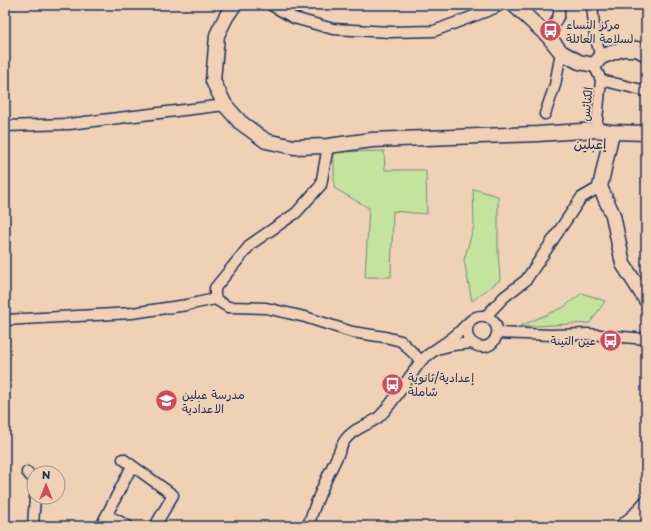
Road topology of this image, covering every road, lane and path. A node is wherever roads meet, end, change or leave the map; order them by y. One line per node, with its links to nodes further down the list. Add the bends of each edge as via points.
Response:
1 (234, 5): 13 (street, via 217,35 213,82)
2 (271, 5): 3 (street, via 294,18 333,29 391,32 434,31)
3 (500, 5)
4 (514, 5): 7 (street)
5 (559, 5): 7 (street, via 559,15)
6 (592, 5): 10 (street, الكنائس)
7 (548, 36): 8 (street)
8 (561, 52): 10 (street, via 579,62); 14 (street, via 556,85)
9 (646, 54): 10 (street, via 637,49 622,49)
10 (598, 61): 11 (street, الكنائس)
11 (601, 80): 12 (street, الكنائس); 16 (street, الكنائس)
12 (646, 91)
13 (225, 105): 15 (street, via 69,124); 19 (street, via 240,122 266,141 294,147)
14 (546, 114)
15 (5, 126)
16 (596, 130): 17 (street); 19 (street, via 372,140)
17 (612, 132): 18 (street); 20 (street)
18 (646, 133)
19 (328, 146): 21 (street, via 321,184 296,213 251,244 215,288)
20 (600, 187): 22 (street, via 613,215 623,264); 23 (street, via 581,198 526,280 504,297)
21 (215, 299): 24 (street, via 187,306 132,313); 30 (street, via 228,307 266,308 352,332 401,341)
22 (646, 300)
23 (486, 316): 25 (street, via 476,317); 26 (street, via 495,323)
24 (5, 320)
25 (469, 323): 28 (street, via 466,332); 29 (street)
26 (497, 333): 27 (street, via 588,334); 28 (street, via 496,339 488,346 479,347)
27 (646, 340)
28 (472, 343): 29 (street)
29 (437, 349): 30 (street)
30 (421, 361): 40 (street, via 379,417 355,430 346,439 328,475)
31 (123, 459): 32 (street)
32 (132, 466): 35 (street); 39 (street, via 173,495)
33 (646, 503): 41 (street)
34 (34, 505): 36 (street)
35 (106, 515): 37 (street); 38 (street)
36 (33, 526)
37 (101, 526)
38 (128, 526)
39 (155, 526)
40 (308, 526)
41 (623, 526)

